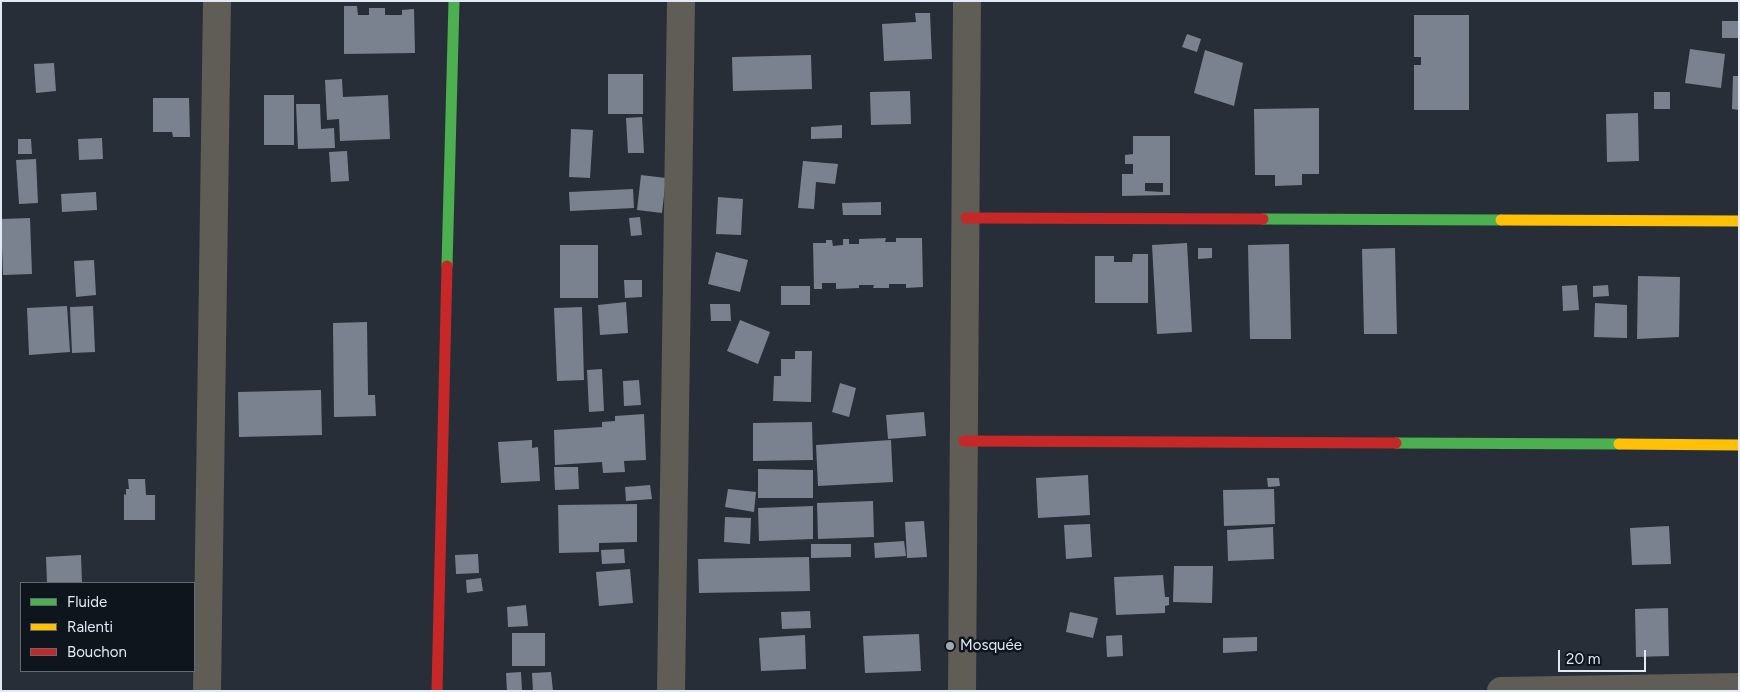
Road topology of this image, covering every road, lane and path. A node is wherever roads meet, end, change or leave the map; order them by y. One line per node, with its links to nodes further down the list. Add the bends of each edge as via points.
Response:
1 (217, 1): 10 (street)
2 (454, 1): 11 (street)
3 (681, 1): 12 (street)
4 (967, 1): 5 (street)
5 (966, 218): 6 (street); 7 (street)
6 (1739, 221)
7 (964, 441): 8 (street); 13 (street)
8 (1739, 445)
9 (1739, 687): 14 (street)
10 (206, 691)
11 (437, 691)
12 (671, 691)
13 (962, 691)
14 (1501, 691)

